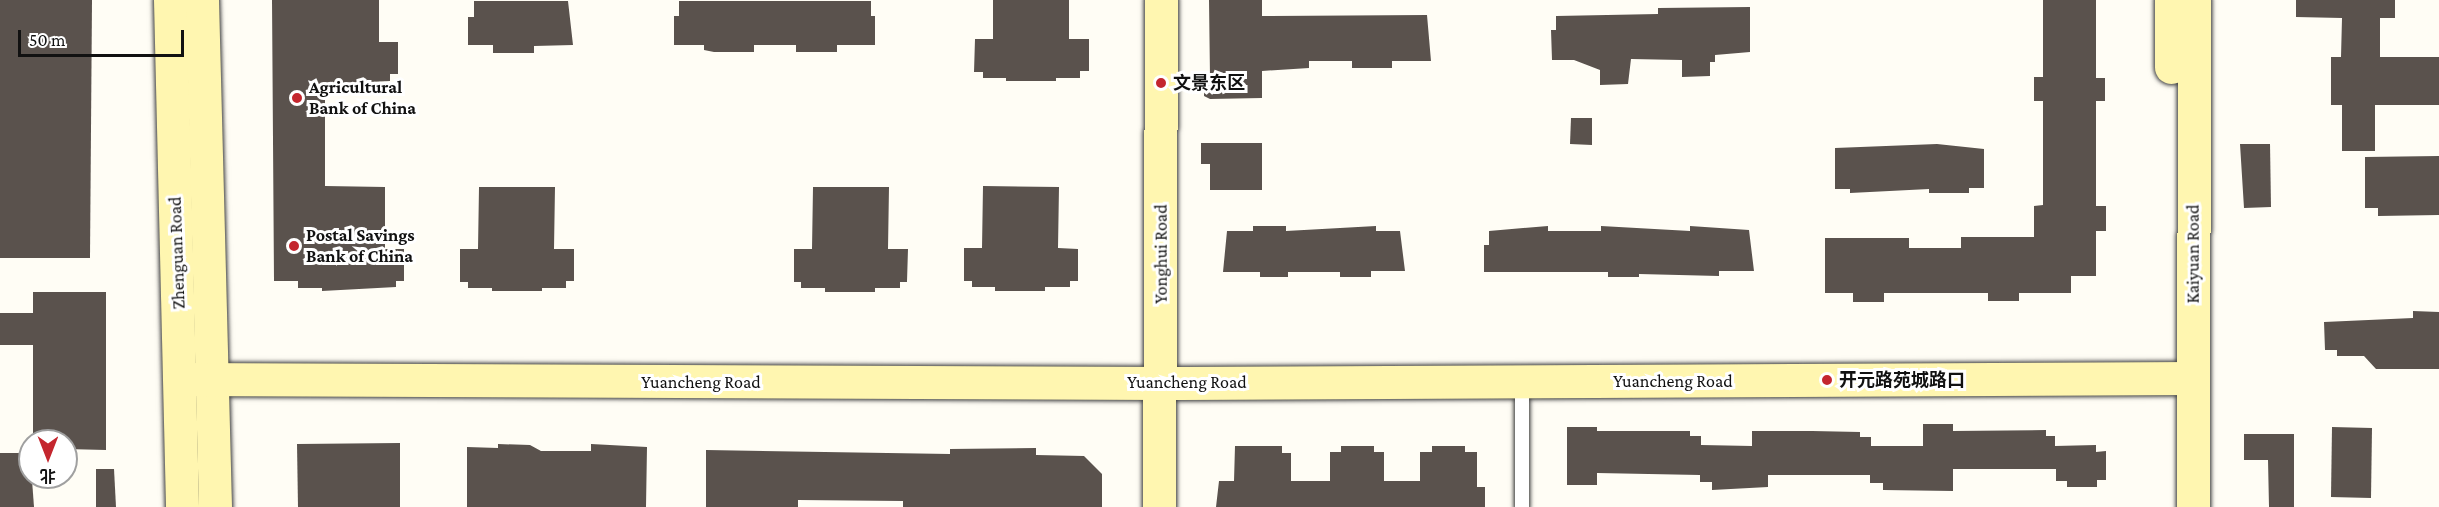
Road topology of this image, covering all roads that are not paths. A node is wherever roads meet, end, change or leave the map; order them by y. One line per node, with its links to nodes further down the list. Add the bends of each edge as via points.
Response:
1 (170, 0): 7 (street, Zhenguan Road)
2 (202, 0): 7 (street, Zhenguan Road)
3 (1161, 0): 9 (street, Yonghui Road)
4 (2171, 0): 6 (street, Kaiyuan Road)
5 (2194, 0): 6 (street, Kaiyuan Road)
6 (2182, 378): 8 (street, Yuancheng Road); 14 (street, Kaiyuan Road); 15 (street, Kaiyuan Road)
7 (196, 380): 9 (street, Yuancheng Road); 10 (street, Zhenguan Road); 11 (street, Zhenguan Road)
8 (1522, 381): 9 (street, Yuancheng Road); 13 (lane)
9 (1161, 382): 12 (street, Yonghui Road)
10 (182, 507)
11 (215, 507)
12 (1159, 507)
13 (1522, 507)
14 (2172, 507)
15 (2193, 507)

